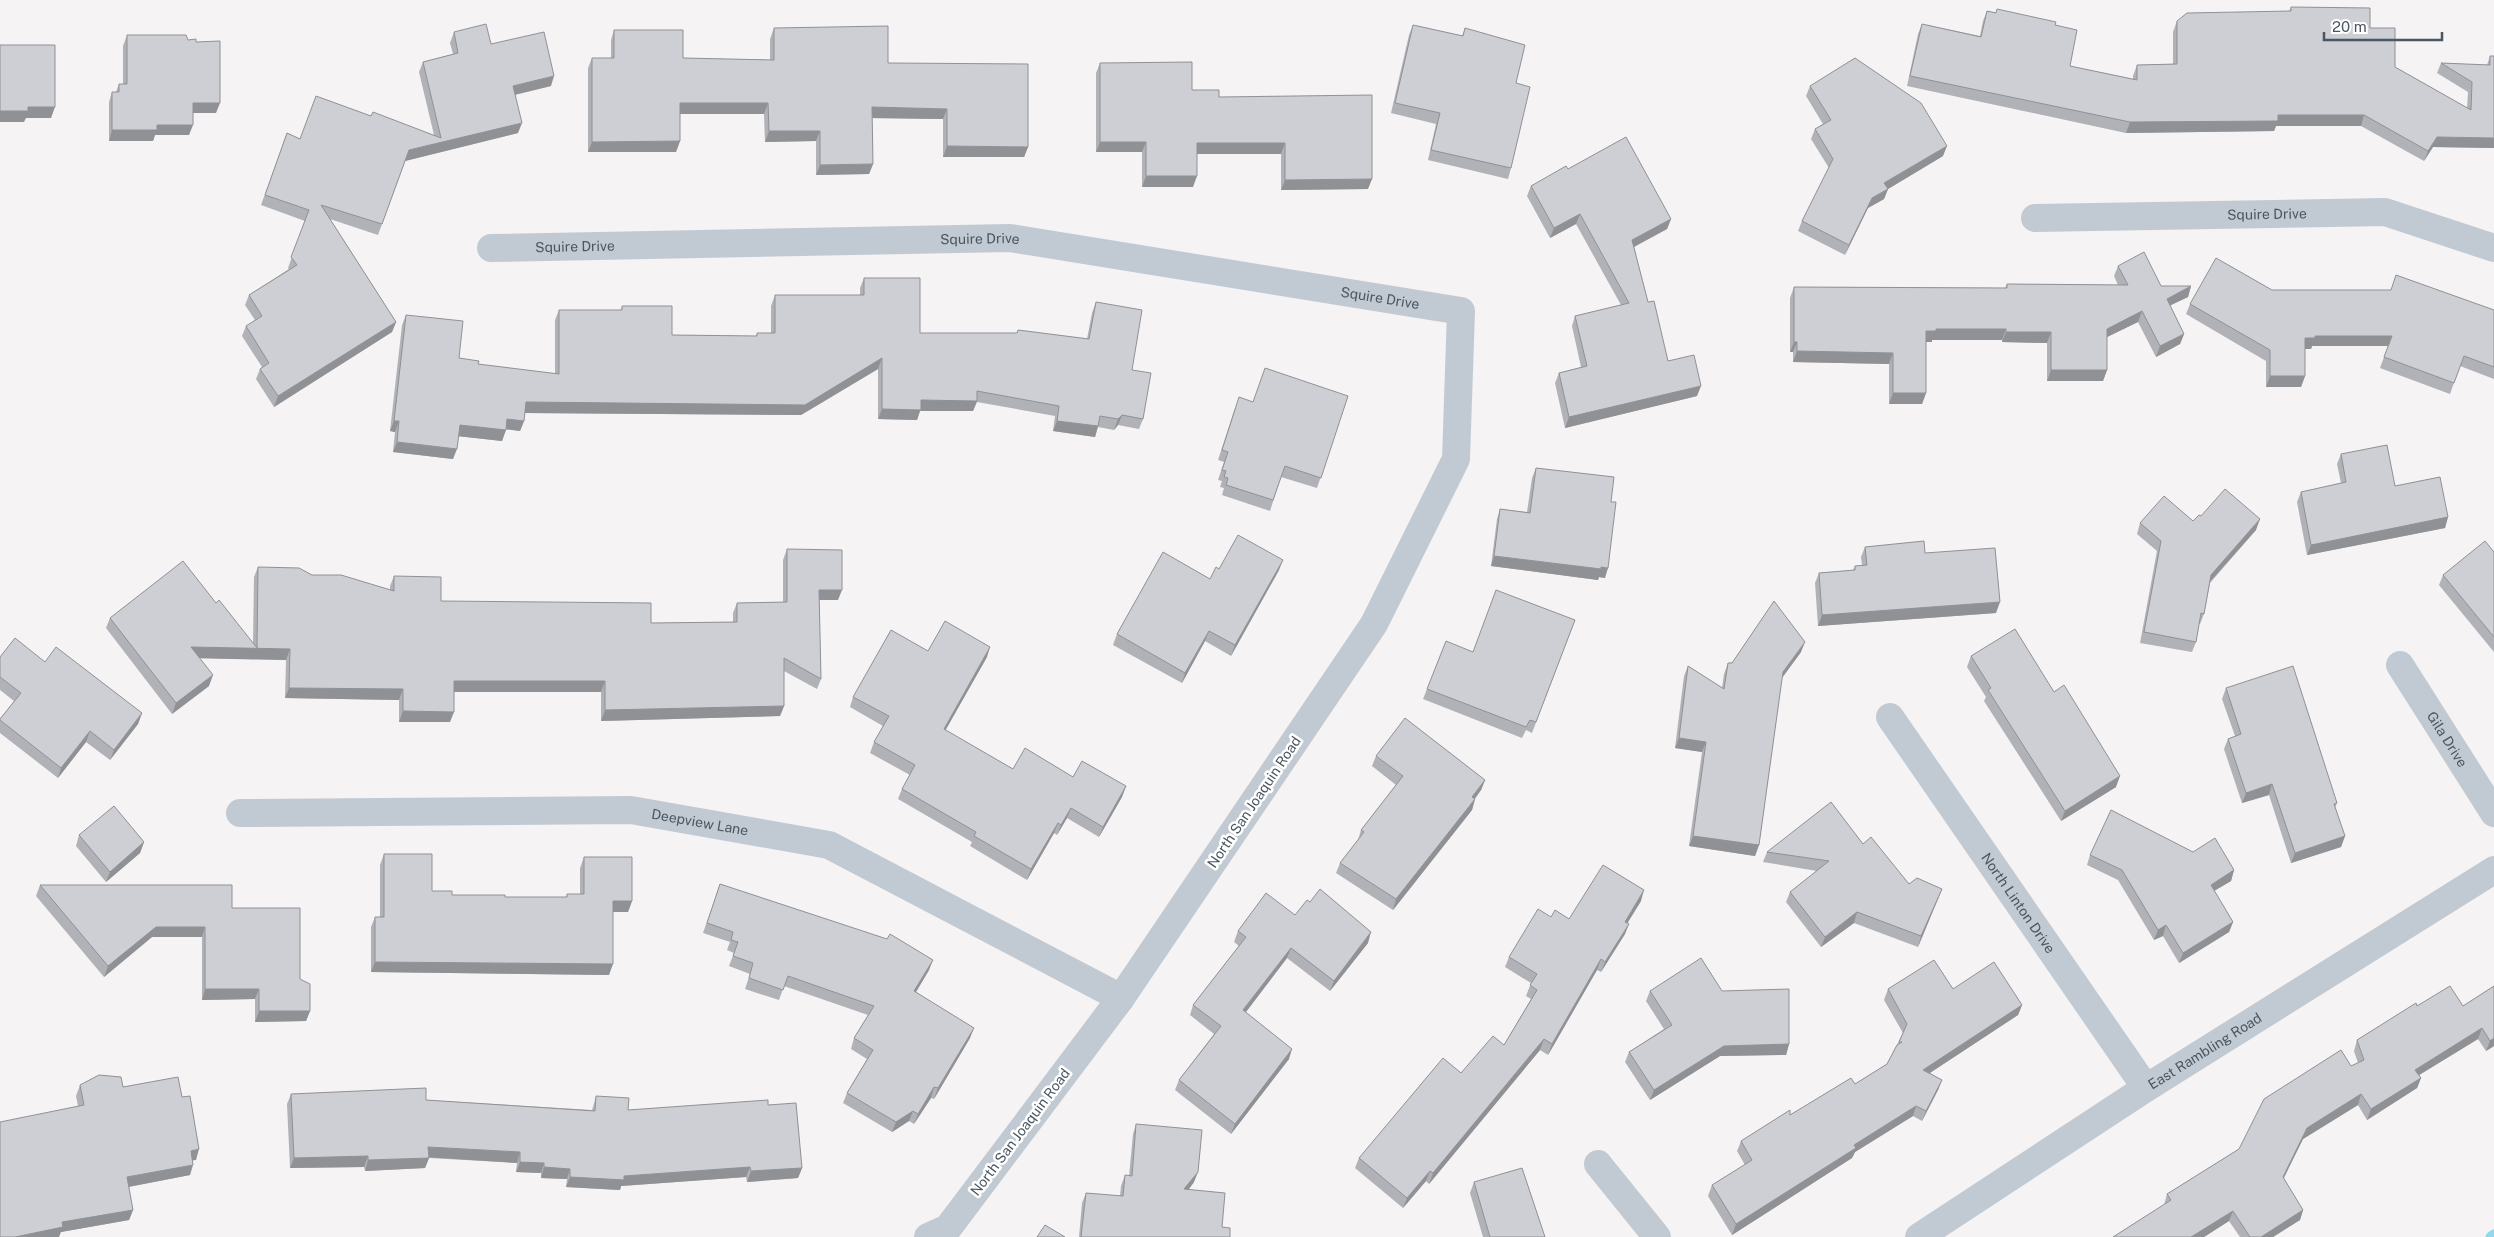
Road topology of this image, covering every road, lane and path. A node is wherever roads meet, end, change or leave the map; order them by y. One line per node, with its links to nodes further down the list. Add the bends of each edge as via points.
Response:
1 (2036, 218): 3 (street, Squire Drive, via 2385,212)
2 (491, 248): 4 (street, Squire Drive, via 1010,238)
3 (2494, 248)
4 (1461, 311): 10 (street, North San Joaquin Road, via 1456,459 1374,624)
5 (2400, 665): 8 (street, Gila Drive)
6 (1890, 717): 11 (street, North Linton Drive)
7 (240, 813): 10 (street, Deepview Lane, via 631,810 829,845)
8 (2494, 813)
9 (2494, 870): 11 (street, East Rambling Road)
10 (1121, 998): 13 (street, North San Joaquin Road, via 948,1228)
11 (2146, 1088): 15 (street, East Rambling Road)
12 (1598, 1164): 14 (street)
13 (928, 1237)
14 (1657, 1237)
15 (1919, 1237)

